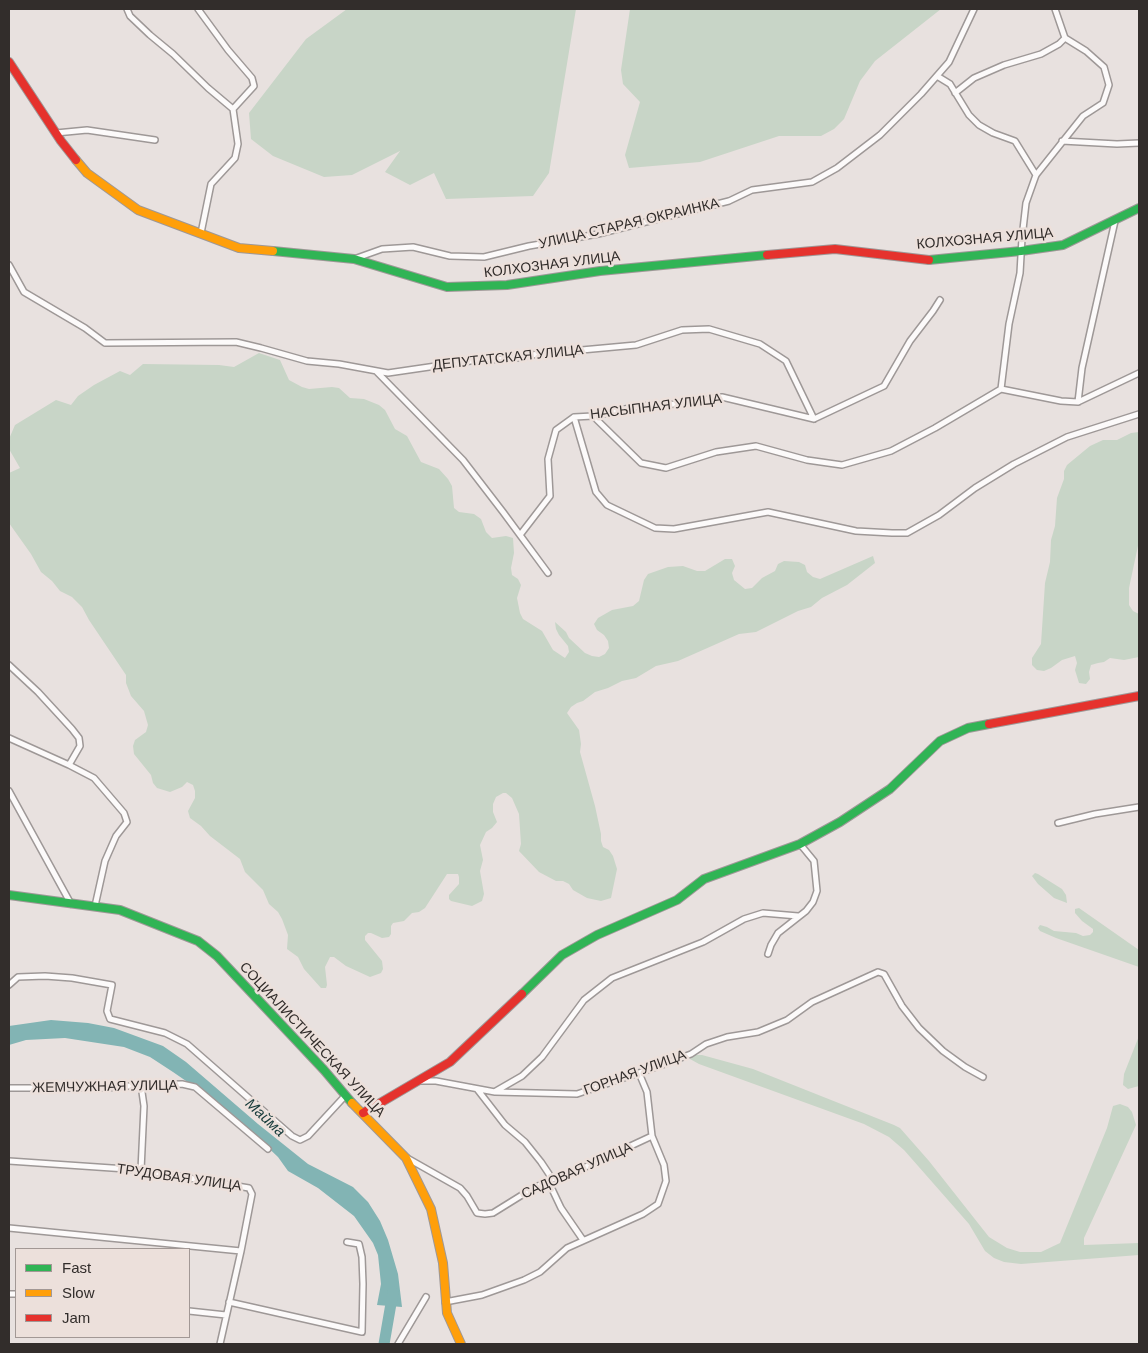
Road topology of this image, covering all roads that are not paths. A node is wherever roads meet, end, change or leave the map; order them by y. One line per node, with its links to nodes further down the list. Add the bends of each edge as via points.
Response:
1 (126, 9): 9 (street, via 150,35)
2 (198, 9): 9 (street, via 252,78 254,86)
3 (974, 9): 7 (street, УЛИЦА СТАРАЯ ОКРАИНКА, via 949,62)
4 (1055, 9): 5 (street)
5 (1065, 38): 8 (street, via 1041,54 974,78); 12 (street, via 1104,67 1109,85 1103,103 1083,116)
6 (9, 62): 10 (street, КОЛХОЗНАЯ УЛИЦА)
7 (936, 76): 8 (street, via 950,84); 19 (street, УЛИЦА СТАРАЯ ОКРАИНКА, via 880,135 837,168 812,182 752,190 729,201 598,234 484,257 450,256 413,247 382,249)
8 (955, 93): 14 (street, via 968,115 979,125 1015,141)
9 (233, 109): 17 (street, via 238,144 235,158 211,184)
10 (56, 133): 11 (street, via 87,130); 17 (street, КОЛХОЗНАЯ УЛИЦА, via 87,173 138,210)
11 (155, 140)
12 (1062, 140): 13 (street); 14 (street)
13 (1139, 143)
14 (1036, 175): 18 (street, via 1026,204)
15 (1139, 208): 16 (street, КОЛХОЗНАЯ УЛИЦА)
16 (1115, 221): 18 (street, КОЛХОЗНАЯ УЛИЦА, via 1063,245); 25 (street, via 1082,368)
17 (201, 233): 19 (street, КОЛХОЗНАЯ УЛИЦА, via 240,248)
18 (1021, 251): 19 (street, КОЛХОЗНАЯ УЛИЦА, via 925,260 834,249 600,270 507,285 447,287); 24 (street)
19 (354, 259)
20 (9, 265): 22 (street, ДЕПУТАТСКАЯ УЛИЦА, via 24,292 104,343 236,342 307,361)
21 (940, 300): 29 (street, via 910,341 884,386)
22 (375, 370): 29 (street, ДЕПУТАТСКАЯ УЛИЦА, via 388,372 636,345 682,330 709,329 760,344 786,360); 30 (street, via 462,460)
23 (1139, 374): 25 (street)
24 (1001, 389): 25 (street); 27 (street, via 891,450 842,465 807,460 756,446 716,452 666,468 641,463)
25 (1078, 402)
26 (1139, 414): 28 (street, via 1068,437 1014,464 907,532 892,533 856,531 768,512 674,529 655,528 607,505 596,492)
27 (593, 416): 28 (street, НАСЫПНАЯ УЛИЦА); 29 (street, НАСЫПНАЯ УЛИЦА, via 639,406 722,397)
28 (574, 417): 30 (street, НАСЫПНАЯ УЛИЦА, via 556,430 548,459 550,496)
29 (814, 419)
30 (520, 535): 31 (street)
31 (548, 573)
32 (9, 665): 35 (street, via 79,738 80,746)
33 (1139, 696): 39 (street, via 968,728 951,735 940,740 890,789)
34 (9, 738): 35 (street)
35 (69, 764): 42 (street, via 94,778 124,813 127,822 116,836 105,861)
36 (9, 791): 41 (street)
37 (1139, 807): 38 (street)
38 (1058, 824)
39 (800, 844): 43 (street, via 814,861 817,891 813,902); 48 (street, via 704,879 677,900 597,935 562,955 450,1062)
40 (9, 895): 41 (street, СОЦИАЛИСТИЧЕСКАЯ УЛИЦА)
41 (71, 904): 42 (street, СОЦИАЛИСТИЧЕСКАЯ УЛИЦА)
42 (95, 906): 53 (street, СОЦИАЛИСТИЧЕСКАЯ УЛИЦА, via 120,910 184,934 209,949)
43 (798, 916): 44 (street, via 778,933); 52 (street, via 763,913 744,919 702,942 612,978 584,1000 542,1057 522,1076)
44 (768, 954)
45 (9, 985): 53 (street, via 18,977 45,976 112,985 107,1011 110,1019 165,1033 187,1044 300,1140 308,1136)
46 (639, 1073): 47 (street, ГОРНАЯ УЛИЦА, via 691,1054 706,1044 758,1032 787,1020 812,1002 878,972 884,974 919,1028 943,1051); 52 (street, ГОРНАЯ УЛИЦА, via 577,1094); 55 (street, via 647,1092)
47 (983, 1078)
48 (420, 1081): 51 (street, ГОРНАЯ УЛИЦА); 54 (street)
49 (141, 1085): 50 (street, ЖЕМЧУЖНАЯ УЛИЦА); 56 (street, ЖЕМЧУЖНАЯ УЛИЦА, via 182,1084 195,1087); 59 (street, via 144,1106)
50 (9, 1088)
51 (477, 1089): 52 (street, ГОРНАЯ УЛИЦА); 60 (street, via 505,1125 533,1152)
52 (495, 1092)
53 (345, 1096): 54 (street, СОЦИАЛИСТИЧЕСКАЯ УЛИЦА)
54 (363, 1112): 57 (street, СОЦИАЛИСТИЧЕСКАЯ УЛИЦА)
55 (652, 1136): 60 (street, САДОВАЯ УЛИЦА, via 580,1170); 62 (street, via 664,1165 666,1181 658,1204)
56 (268, 1149)
57 (406, 1158): 60 (street, САДОВАЯ УЛИЦА, via 460,1188 478,1213 492,1213); 67 (street, СОЦИАЛИСТИЧЕСКАЯ УЛИЦА, via 433,1215 443,1263)
58 (9, 1161): 59 (street, ТРУДОВАЯ УЛИЦА)
59 (141, 1170): 64 (street, ТРУДОВАЯ УЛИЦА, via 249,1188 252,1194)
60 (550, 1180): 62 (street, via 561,1208)
61 (9, 1228): 64 (street)
62 (584, 1240): 67 (street, via 567,1248 540,1272 524,1280 482,1295)
63 (347, 1242): 66 (street, via 359,1244 362,1257 362,1332)
64 (242, 1251): 66 (street, ТРУДОВАЯ УЛИЦА)
65 (426, 1298): 71 (street)
66 (229, 1302): 69 (street, ТРУДОВАЯ УЛИЦА)
67 (446, 1302): 72 (street, СОЦИАЛИСТИЧЕСКАЯ УЛИЦА, via 447,1313)
68 (190, 1311): 69 (street)
69 (226, 1315): 70 (street, ТРУДОВАЯ УЛИЦА)
70 (220, 1344)
71 (398, 1344)
72 (461, 1344)

